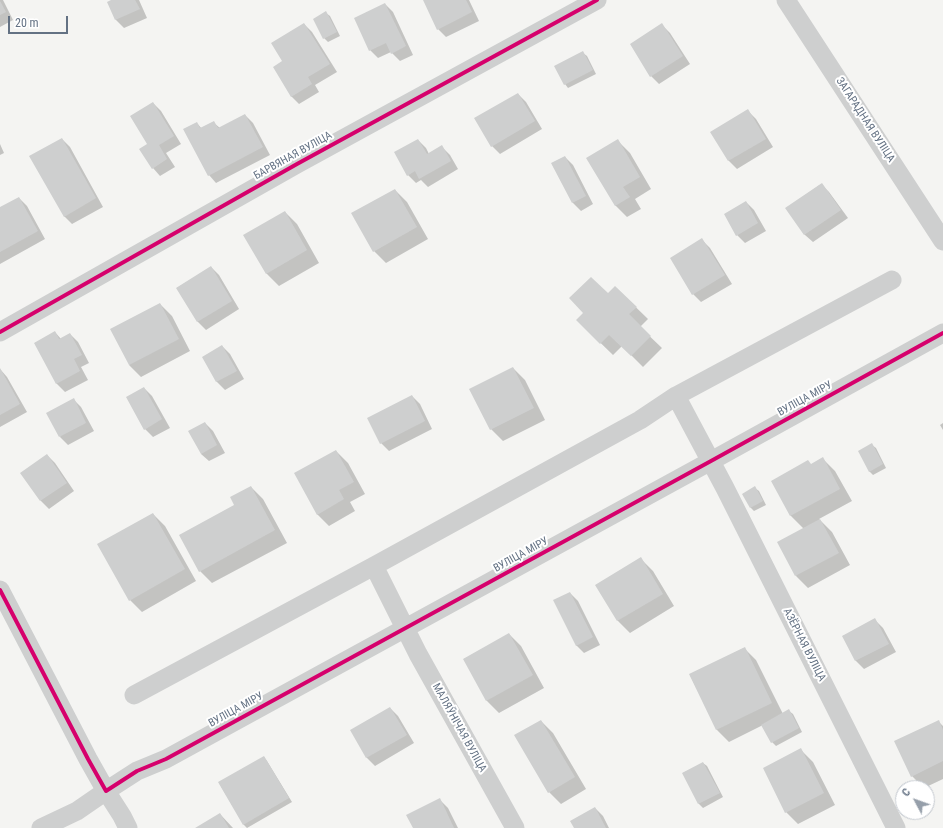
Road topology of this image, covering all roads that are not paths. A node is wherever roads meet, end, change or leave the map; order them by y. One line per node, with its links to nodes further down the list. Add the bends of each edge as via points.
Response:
1 (597, 0): 5 (street, БАРВЯНАЯ ВУЛІЦА)
2 (786, 0): 3 (street, ЗАГАРАДНАЯ ВУЛІЦА)
3 (943, 241)
4 (892, 280): 7 (street)
5 (0, 332)
6 (943, 333): 8 (street, ВУЛІЦА МІРУ)
7 (676, 396): 8 (street, АЗЁРНАЯ ВУЛІЦА); 9 (street, via 640,420)
8 (711, 461): 11 (street, ВУЛІЦА МІРУ); 17 (street, АЗЁРНАЯ ВУЛІЦА)
9 (374, 566): 11 (street, МАЛЯЎНІЧАЯ ВУЛІЦА); 12 (street)
10 (0, 590): 13 (street)
11 (406, 627): 13 (street, ВУЛІЦА МІРУ, via 166,759 137,771); 16 (street, МАЛЯЎНІЧАЯ ВУЛІЦА, via 418,654)
12 (134, 695)
13 (106, 791): 14 (street, ВУЛІЦА МІРУ, via 77,812); 15 (street)
14 (40, 828)
15 (128, 828)
16 (515, 828)
17 (896, 828)

